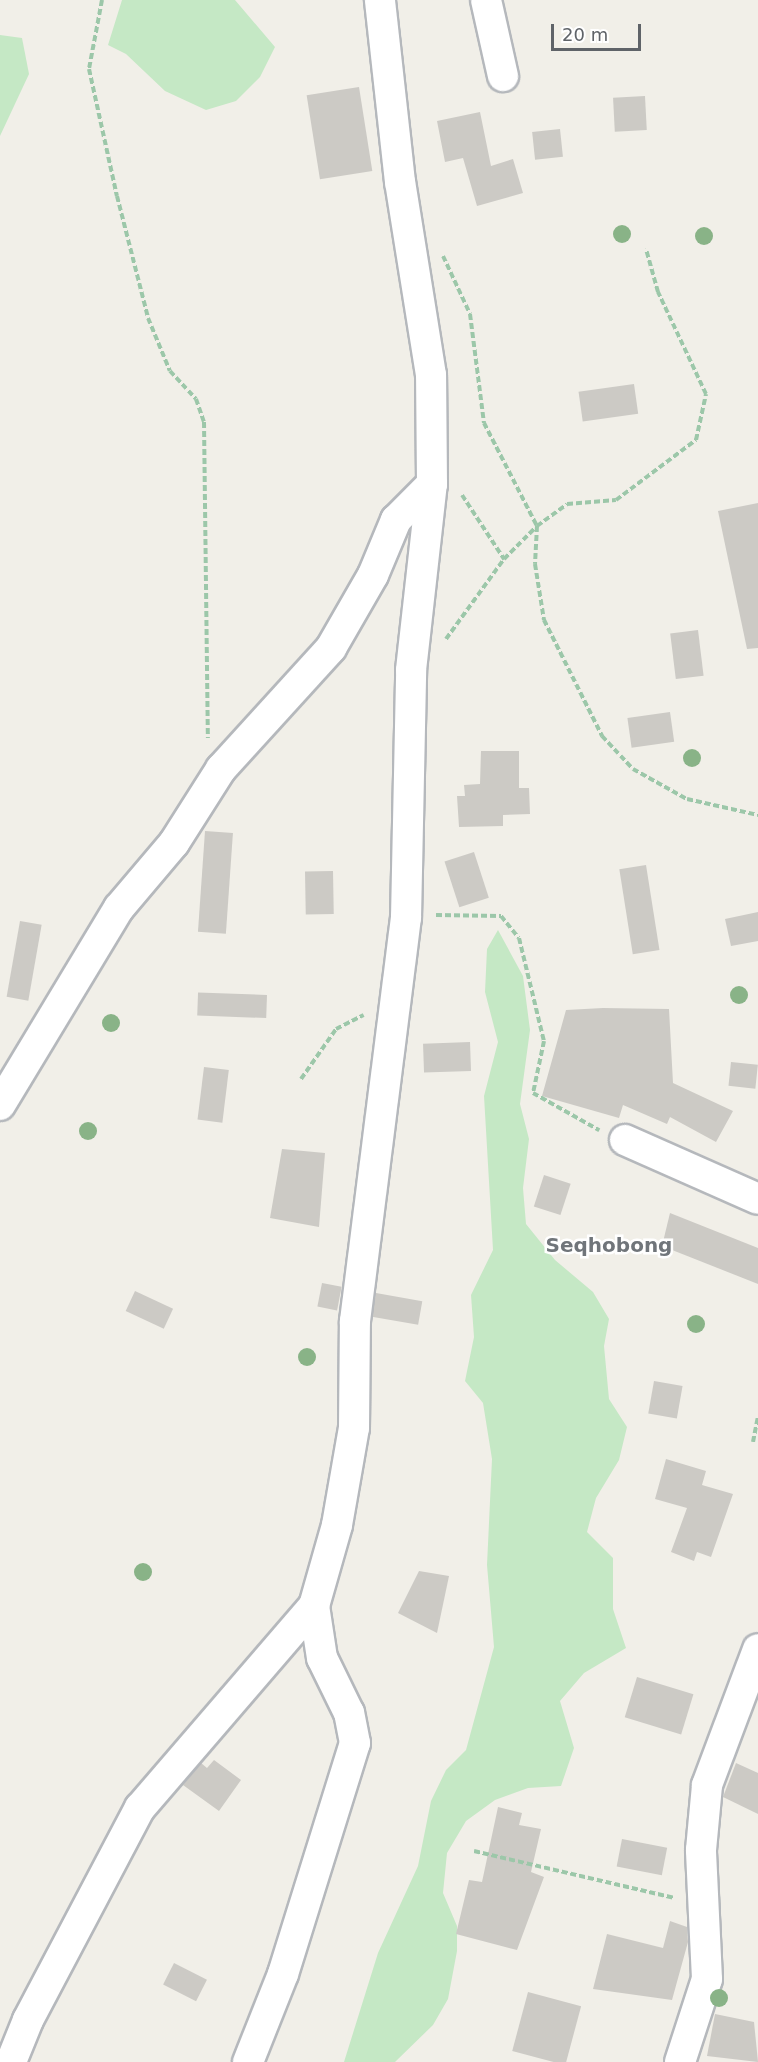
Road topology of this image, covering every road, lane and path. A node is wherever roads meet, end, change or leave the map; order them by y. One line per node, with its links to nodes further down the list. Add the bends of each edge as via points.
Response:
1 (102, 0): 11 (path, via 89,69 117,196 148,318 170,371 196,399 204,422 205,686 209,759)
2 (380, 0): 5 (street)
3 (486, 0): 4 (street)
4 (503, 76)
5 (407, 225): 7 (street, via 431,375); 8 (path, via 445,258 470,314 484,423)
6 (646, 249): 8 (path, via 658,292 706,394 696,440 616,500 567,504)
7 (432, 484): 9 (path, via 453,486 476,510); 10 (street); 11 (street, via 396,520 332,648)
8 (537, 526): 9 (path); 12 (path, via 534,564 544,620 602,736 633,769 687,798)
9 (504, 559): 10 (path, via 429,664)
10 (411, 670): 13 (street)
11 (221, 769): 16 (street, via 174,843 119,908)
12 (758, 815)
13 (406, 918): 14 (street); 17 (path, via 464,912 501,916 519,938 536,991 544,1041 533,1093 574,1120)
14 (397, 1005): 15 (path, via 336,1029); 21 (street, via 355,1321 354,1428 337,1525)
15 (301, 1079)
16 (0, 1105)
17 (625, 1140): 18 (street)
18 (758, 1199)
19 (758, 1417): 20 (path)
20 (753, 1442)
21 (314, 1606): 25 (street, via 140,1808 27,2020); 26 (street, via 322,1658 349,1713 355,1743 283,1974)
22 (758, 1649): 24 (street, via 707,1785 701,1850)
23 (474, 1851): 24 (path)
24 (706, 1909): 27 (street, via 707,1979)
25 (11, 2062)
26 (248, 2062)
27 (680, 2062)

